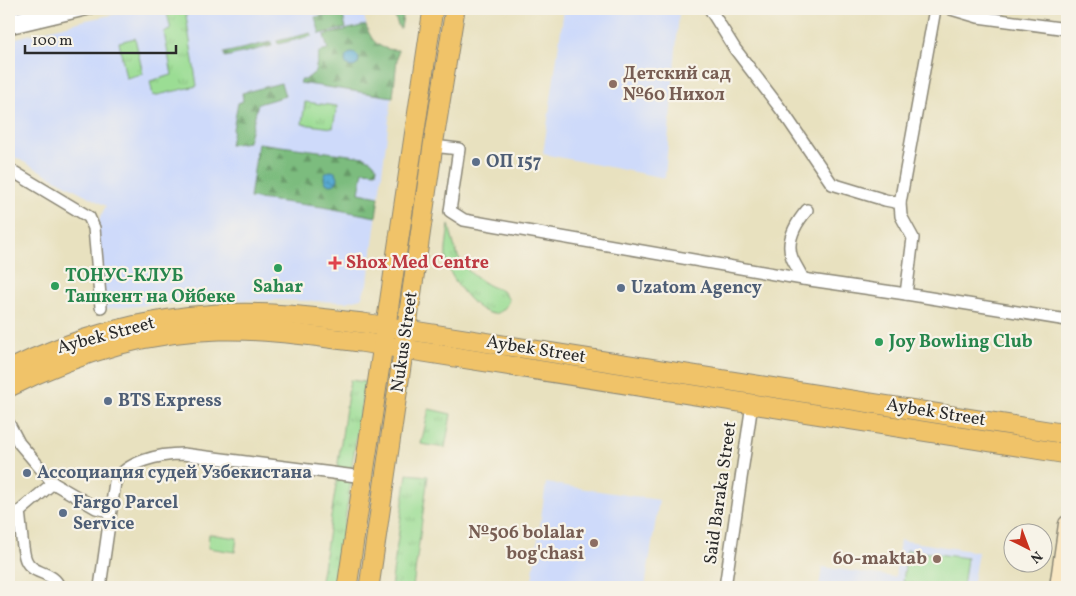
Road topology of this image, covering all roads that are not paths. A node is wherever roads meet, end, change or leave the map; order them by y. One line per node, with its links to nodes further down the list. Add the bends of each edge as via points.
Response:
1 (54, 9): 8 (street)
2 (88, 9): 9 (street)
3 (433, 9): 19 (main road, Nukus Street)
4 (455, 9): 11 (main road, Nukus Street)
5 (710, 9): 13 (street, via 832,184)
6 (935, 9): 13 (street)
7 (951, 9): 10 (street, via 978,17)
8 (9, 20)
9 (9, 28)
10 (1067, 29)
11 (433, 146): 15 (street, via 460,149 450,211 464,220); 20 (main road, Nukus Street)
12 (9, 170): 17 (street, via 89,217 94,228)
13 (900, 203): 16 (street, via 901,216 913,238)
14 (807, 210): 15 (street, via 795,223 791,243 792,256)
15 (803, 279): 16 (street)
16 (906, 294): 18 (street)
17 (101, 307)
18 (1067, 320)
19 (386, 326): 20 (main road, Aybek Street); 21 (main road, Nukus Street); 23 (main road, Aybek Street, via 266,314 198,315 114,331 53,350)
20 (407, 330): 22 (main road, Nukus Street); 27 (main road, Aybek Street)
21 (384, 346): 22 (main road, Aybek Street); 24 (main road, Aybek Street, via 258,330 179,333 97,350); 29 (main road, Nukus Street)
22 (404, 349): 25 (main road, Aybek Street); 36 (main road, Nukus Street)
23 (9, 370)
24 (9, 387)
25 (752, 404): 28 (main road, Aybek Street); 37 (street, Said Baraka Street)
26 (9, 424): 30 (street, via 19,443)
27 (1067, 434)
28 (1067, 454)
29 (364, 477): 31 (street, via 171,454 144,461 122,473 115,482); 35 (main road, Nukus Street)
30 (53, 483): 31 (street, via 96,508); 33 (street, via 19,512 26,560 33,568 55,579)
31 (110, 511): 34 (street)
32 (1067, 524): 38 (main road)
33 (59, 587)
34 (100, 587)
35 (347, 587)
36 (369, 587)
37 (725, 587)
38 (1058, 587)

